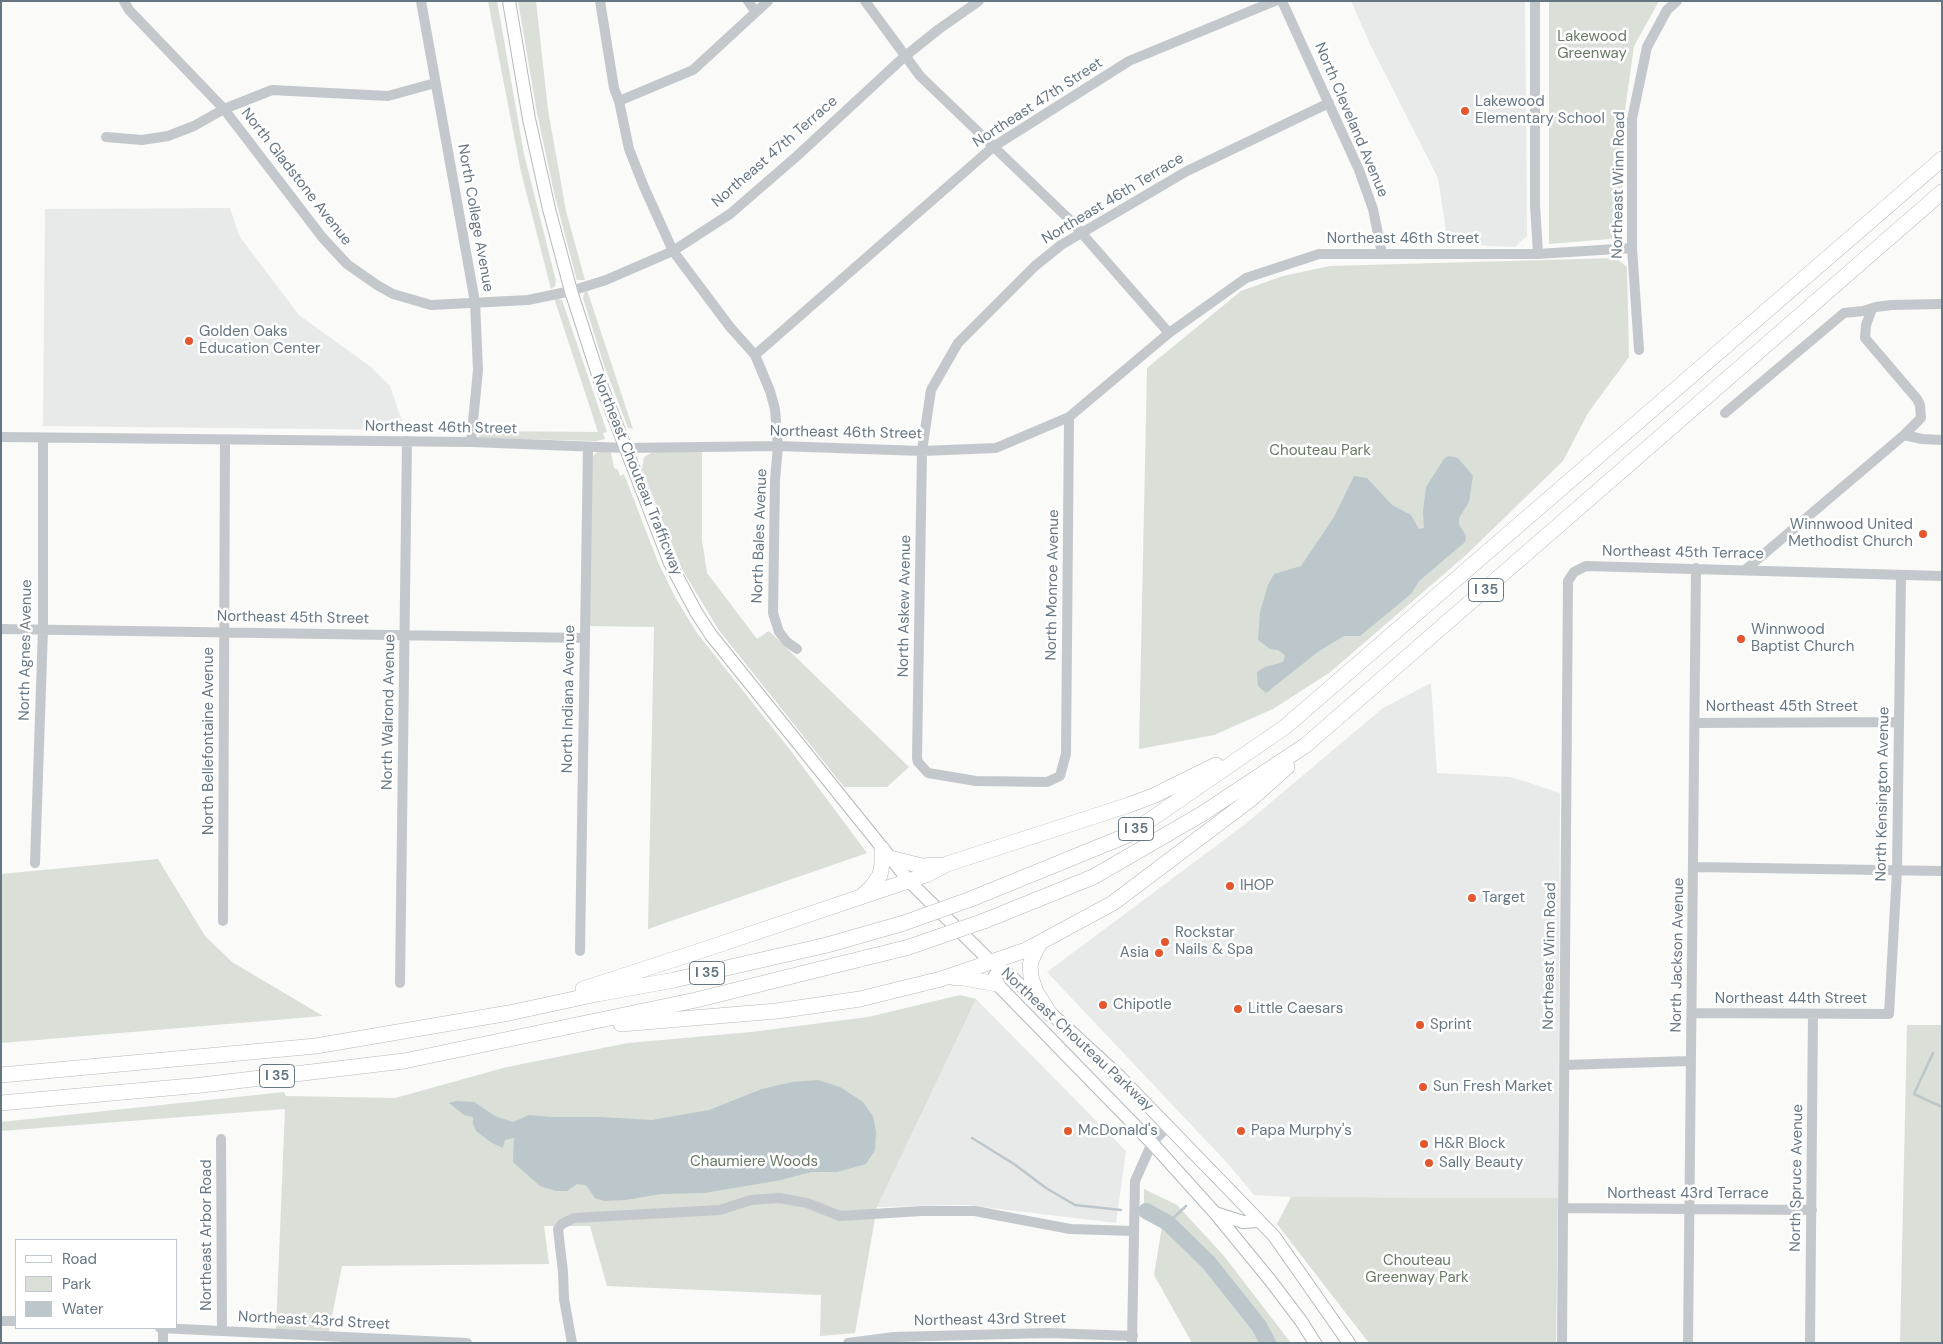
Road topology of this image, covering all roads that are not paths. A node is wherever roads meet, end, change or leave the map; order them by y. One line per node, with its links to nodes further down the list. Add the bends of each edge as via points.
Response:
1 (124, 1): 18 (street, North Gladstone Avenue)
2 (421, 1): 15 (street, North College Avenue)
3 (508, 1): 28 (main road, Northeast Chouteau Trafficway, via 528,119)
4 (600, 1): 16 (street, North Bales Avenue)
5 (748, 1): 13 (street)
6 (768, 1): 13 (street)
7 (865, 1): 14 (street)
8 (979, 1): 14 (street, Northeast 47th Terrace)
9 (1276, 1): 20 (street, Northeast 47th Street, via 1129,61)
10 (1282, 1): 17 (street, North Cleveland Avenue)
11 (1535, 1): 27 (street)
12 (1677, 1): 24 (street, Northeast Winn Road, via 1667,10 1647,47 1632,119)
13 (756, 11): 16 (street, via 693,70)
14 (904, 57): 20 (street); 25 (street, Northeast 47th Terrace, via 730,214)
15 (435, 83): 18 (street, via 388,96 272,90); 29 (street, North College Avenue)
16 (619, 102): 25 (street, North Bales Avenue, via 628,149)
17 (1329, 103): 23 (street, Northeast 46th Terrace, via 1187,171); 26 (street, North Cleveland Avenue, via 1366,187)
18 (224, 108): 19 (street, via 194,126 168,136 142,140); 29 (street, North Gladstone Avenue, via 328,244 361,275 393,294 416,302 431,305)
19 (106, 137)
20 (993, 147): 23 (street); 34 (street, Northeast 47th Street)
21 (1942, 159): 61 (highway, I 35)
22 (1942, 192): 62 (highway, I 35)
23 (1081, 232): 32 (street); 47 (street, Northeast 46th Terrace, via 1035,266 958,343 931,390)
24 (1632, 248): 27 (street, Northeast 46th Street); 33 (street, Northeast Winn Road)
25 (673, 251): 28 (street, Northeast 47th Terrace, via 606,280); 34 (street, North Bales Avenue)
26 (1382, 254): 27 (street, Northeast 46th Street); 32 (street, Northeast 46th Street, via 1319,254 1246,278)
27 (1538, 254)
28 (570, 291): 29 (street, North Gladstone Avenue, via 528,300); 46 (main road, Northeast Chouteau Trafficway)
29 (475, 302): 43 (street, North College Avenue, via 478,370)
30 (1942, 304): 31 (street, via 1891,304)
31 (1872, 308): 35 (street, via 1844,313); 37 (street, via 1865,338 1920,405 1921,418)
32 (1169, 333): 36 (street, Northeast 46th Street)
33 (1639, 350)
34 (754, 355): 44 (street, North Bales Avenue, via 775,409)
35 (1725, 413)
36 (1069, 417): 47 (street, Northeast 46th Street, via 996,448); 63 (street, North Monroe Avenue, via 1066,754 1060,776 1047,782 966,780 928,773)
37 (1904, 435): 40 (street); 49 (street)
38 (1, 437): 39 (street, Northeast 46th Street)
39 (42, 438): 41 (street, Northeast 46th Street); 54 (street, North Agnes Avenue)
40 (1942, 440)
41 (225, 441): 42 (street, Northeast 46th Street); 55 (street, North Bellefontaine Avenue)
42 (407, 441): 43 (street, Northeast 46th Street); 56 (street, North Walrond Avenue)
43 (471, 442): 45 (street, Northeast 46th Street)
44 (778, 446): 46 (street, Northeast 46th Street); 47 (street, Northeast 46th Street); 58 (street, North Bales Avenue, via 773,613 779,632)
45 (588, 447): 46 (street, Northeast 46th Street); 57 (street, North Indiana Avenue)
46 (625, 448): 64 (main road, Northeast Chouteau Trafficway, via 670,563 696,612)
47 (922, 451): 63 (street, North Askew Avenue)
48 (1696, 568): 49 (street, Northeast 45th Terrace); 50 (street, Northeast 45th Terrace, via 1586,566); 60 (street, North Jackson Avenue)
49 (1745, 570): 51 (street, Northeast 45th Terrace)
50 (1574, 572): 86 (street, Northeast Winn Road, via 1568,581)
51 (1900, 575): 52 (street, Northeast 45th Terrace); 59 (street, North Kensington Avenue)
52 (1942, 576)
53 (1, 629): 54 (street, Northeast 45th Street)
54 (43, 629): 55 (street, Northeast 45th Street); 65 (street, North Agnes Avenue)
55 (225, 631): 56 (street, Northeast 45th Street); 72 (street, North Bellefontaine Avenue)
56 (404, 634): 57 (street, Northeast 45th Street); 77 (street, North Walrond Avenue)
57 (584, 638): 74 (street, North Indiana Avenue)
58 (797, 649)
59 (1899, 722): 60 (street, Northeast 45th Street); 68 (street, North Kensington Avenue)
60 (1695, 723): 67 (street, North Jackson Avenue)
61 (1285, 727): 66 (highway, via 1153,796); 79 (highway, I 35, bridge, via 1128,834 971,900 827,945)
62 (1306, 745): 73 (highway, via 1296,759 1251,799 1171,860 1113,903); 84 (highway, I 35, bridge, via 1202,814 1093,877 984,921 909,947 696,1000)
63 (918, 762)
64 (886, 853): 66 (highway, via 922,866); 70 (main road, Northeast Chouteau Trafficway); 71 (highway, via 880,875)
65 (35, 863)
66 (947, 864): 70 (highway)
67 (1694, 867): 68 (street); 80 (street, North Jackson Avenue)
68 (1897, 871): 69 (street); 83 (street, North Kensington Avenue)
69 (1942, 871)
70 (909, 881): 71 (highway); 75 (main road, Northeast Chouteau Trafficway)
71 (861, 897): 79 (highway)
72 (223, 921)
73 (1040, 943): 75 (highway); 81 (highway, via 1030,965 1031,977)
74 (580, 951)
75 (991, 962): 76 (highway); 78 (main road, Northeast Chouteau Parkway); 81 (main road, Northeast Chouteau Parkway)
76 (941, 979): 78 (highway, via 964,978); 84 (highway, via 819,1006)
77 (400, 983)
78 (997, 984): 91 (main road, Northeast Chouteau Parkway)
79 (509, 1013): 87 (highway, I 35, via 316,1046)
80 (1693, 1013): 82 (street, Northeast 44th Street); 85 (street, North Jackson Avenue)
81 (1050, 1014): 89 (main road, Northeast Chouteau Parkway)
82 (1813, 1014): 83 (street, Northeast 44th Street); 94 (street, North Spruce Avenue)
83 (1889, 1014)
84 (550, 1031): 88 (highway, I 35, via 404,1061 202,1085)
85 (1690, 1061): 86 (street); 93 (street, North Jackson Avenue)
86 (1564, 1065): 92 (street, Northeast Winn Road)
87 (1, 1075)
88 (1, 1102)
89 (1168, 1126): 91 (street); 96 (main road, Northeast Chouteau Parkway)
90 (221, 1139): 102 (street, Northeast Arbor Road)
91 (1152, 1143): 95 (main road, Northeast Chouteau Parkway); 97 (street, via 1136,1181)
92 (1563, 1208): 93 (street, Northeast 43rd Terrace); 111 (street, Northeast Winn Road)
93 (1690, 1208): 94 (street, Northeast 43rd Terrace); 112 (street, North Jackson Avenue)
94 (1812, 1210): 113 (street, North Spruce Avenue)
95 (1215, 1213): 96 (main road, via 1243,1222); 109 (main road, Northeast Chouteau Parkway)
96 (1258, 1222): 110 (main road, Northeast Chouteau Parkway, via 1274,1236)
97 (1134, 1231): 103 (street); 107 (street, via 1070,1229 975,1212 922,1211 840,1216 807,1203 779,1198 751,1200 720,1210 568,1220 558,1229 564,1299)
98 (1, 1321): 99 (street)
99 (15, 1321)
100 (162, 1329): 105 (street)
101 (178, 1329): 102 (street, Northeast 43rd Street)
102 (222, 1331): 104 (street, Northeast 43rd Street)
103 (1133, 1339): 108 (street, Northeast 43rd Street, via 1048,1333 894,1337)
104 (359, 1340): 106 (street, Northeast 43rd Street)
105 (163, 1343)
106 (466, 1343)
107 (572, 1343)
108 (848, 1343)
109 (1316, 1343)
110 (1349, 1343)
111 (1562, 1343)
112 (1688, 1343)
113 (1810, 1343)

